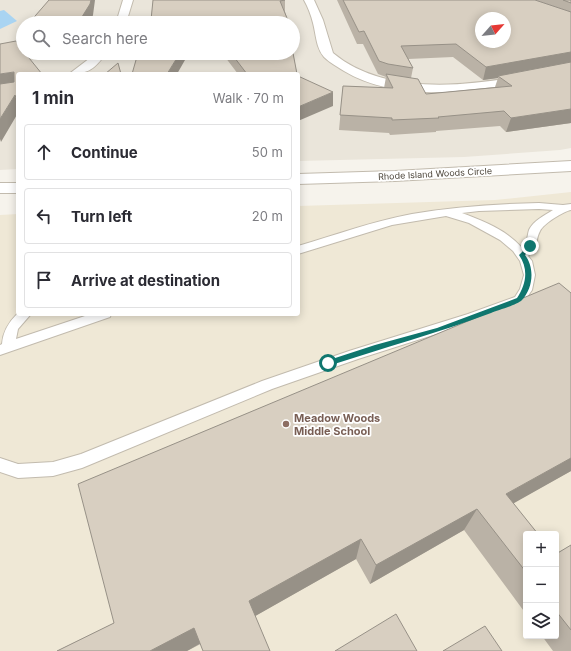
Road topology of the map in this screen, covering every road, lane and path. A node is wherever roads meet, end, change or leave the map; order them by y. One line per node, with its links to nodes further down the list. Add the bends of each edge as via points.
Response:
1 (128, 0): 3 (street)
2 (309, 0): 5 (street, via 328,54 347,70 375,81 419,87 471,87 538,78)
3 (123, 16)
4 (95, 60): 6 (street)
5 (571, 69)
6 (78, 72)
7 (571, 166): 8 (street, Rhode Island Woods Circle)
8 (300, 179)
9 (0, 188): 10 (street)
10 (16, 188)
11 (567, 208): 12 (lane, via 539,206); 14 (lane, via 542,222 535,229 530,246)
12 (445, 212): 13 (lane, via 389,222); 14 (lane, via 463,216 502,235)
13 (300, 249)
14 (522, 255): 18 (lane, via 527,260 529,274 526,289 519,300 439,330 375,348 260,388 82,461 53,469 18,471)
15 (23, 316): 17 (lane, via 13,325)
16 (99, 316): 17 (lane)
17 (4, 348)
18 (0, 465)

